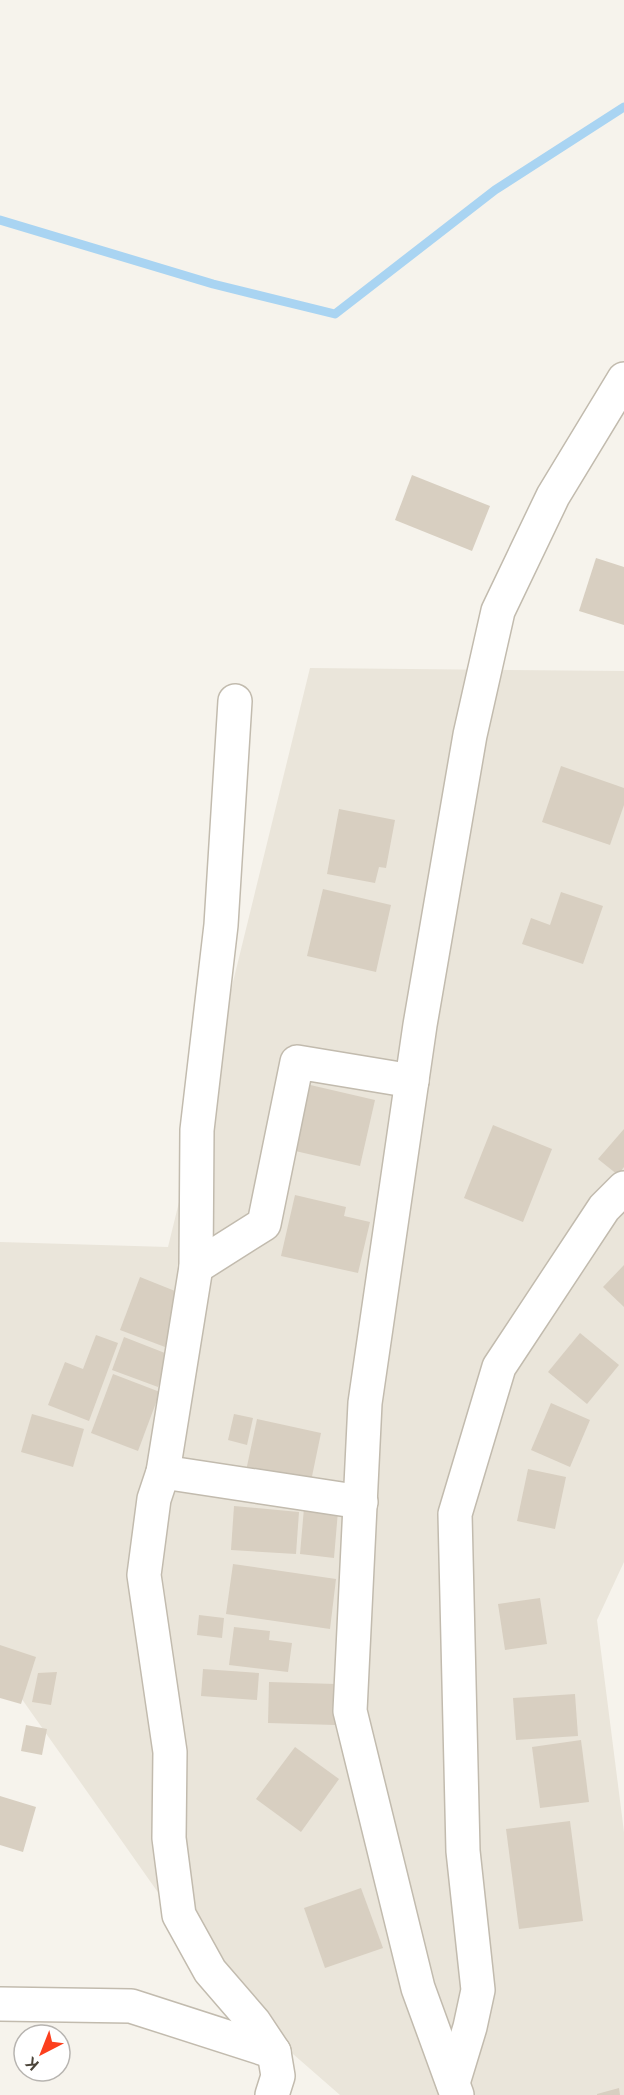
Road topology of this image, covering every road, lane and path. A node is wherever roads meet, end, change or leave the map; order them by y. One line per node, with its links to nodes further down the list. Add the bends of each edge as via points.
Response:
1 (624, 379): 3 (street, via 553,496 498,611 470,735)
2 (235, 700): 5 (street, via 221,926 197,1130)
3 (412, 1081): 5 (street, via 297,1062 264,1224); 7 (street, via 366,1403)
4 (624, 1188): 10 (street, via 604,1208 499,1367 455,1514 464,1851 478,1990)
5 (196, 1267): 6 (street)
6 (163, 1472): 7 (street); 9 (street, via 154,1499 144,1575 170,1752 169,1838 179,1915 210,1971)
7 (361, 1502): 10 (street, via 350,1711 418,1988)
8 (0, 2004): 9 (street, via 131,2006)
9 (274, 2052): 11 (street, via 278,2076)
10 (455, 2089)
11 (272, 2095)

